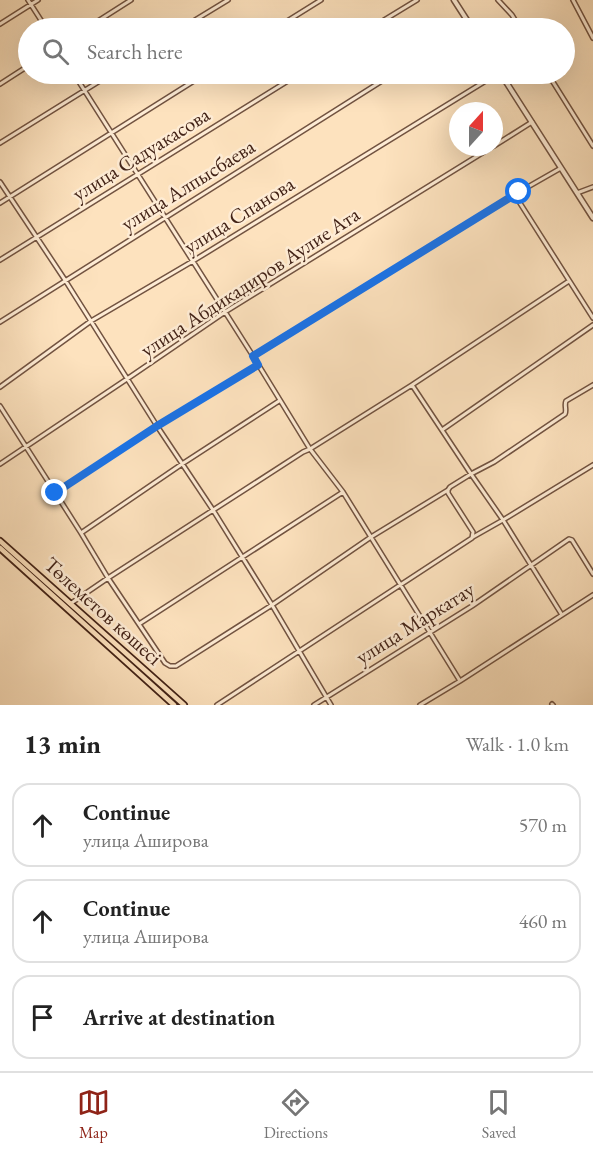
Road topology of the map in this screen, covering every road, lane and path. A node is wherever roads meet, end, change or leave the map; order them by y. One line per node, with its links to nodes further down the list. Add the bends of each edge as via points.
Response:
1 (28, 0): 10 (street)
2 (38, 0): 10 (street)
3 (131, 0): 12 (street)
4 (228, 0): 13 (street)
5 (321, 0): 14 (street)
6 (417, 0): 15 (street)
7 (454, 0): 16 (street)
8 (498, 0): 17 (street)
9 (573, 0): 19 (street)
10 (31, 4): 11 (street); 18 (street)
11 (40, 18)
12 (103, 18)
13 (198, 18)
14 (292, 18)
15 (387, 18)
16 (465, 18)
17 (514, 18)
18 (0, 24)
19 (593, 38)
20 (18, 72): 21 (street)
21 (0, 84)
22 (80, 84): 30 (street)
23 (94, 84): 30 (street)
24 (189, 84): 32 (street)
25 (282, 84): 38 (street, улица Садуакасова)
26 (377, 84): 45 (street, улица Алпысбаева)
27 (483, 84): 49 (street, улица Спанова)
28 (506, 84): 31 (street)
29 (554, 84): 35 (street)
30 (84, 90): 32 (street); 34 (street)
31 (532, 122): 33 (street, улица Абдикадиров Аулие Ата); 37 (street)
32 (112, 132): 38 (street); 43 (street)
33 (503, 140)
34 (0, 143)
35 (593, 146)
36 (477, 156): 52 (street, улица Абдикадиров Аулие Ата)
37 (561, 168): 41 (street); 42 (street)
38 (139, 173): 45 (street); 47 (street, улица Садуакасова)
39 (0, 182): 43 (street)
40 (593, 187): 42 (street)
41 (519, 192): 51 (street, via 518,200); 57 (street)
42 (577, 193): 46 (street)
43 (10, 197): 44 (street); 47 (street)
44 (0, 203)
45 (165, 218): 49 (street); 50 (street, улица Алпысбаева)
46 (593, 218)
47 (36, 237): 48 (street, улица Садуакасова); 50 (street)
48 (0, 260)
49 (193, 261): 52 (street); 54 (street, улица Спанова)
50 (65, 280): 54 (street); 55 (street, улица Алпысбаева)
51 (569, 281): 53 (street); 60 (street)
52 (225, 312): 57 (street); 59 (street, улица Абдикадиров Аулие Ата)
53 (593, 318)
54 (91, 321): 59 (street); 62 (street, улица Спанова)
55 (0, 322)
56 (593, 325): 66 (street)
57 (253, 356): 58 (street)
58 (258, 365): 63 (street); 65 (street)
59 (128, 379): 65 (street); 67 (street, улица Абдикадиров Аулие Ата)
60 (412, 385): 66 (street); 68 (street)
61 (593, 385): 72 (street, via 566,402 565,414)
62 (0, 387)
63 (279, 401): 68 (street); 70 (street)
64 (0, 406): 67 (street)
65 (157, 426): 70 (street); 75 (street)
66 (441, 430): 72 (street)
67 (27, 447): 69 (street, улица Абдикадиров Аулие Ата); 75 (street)
68 (310, 449): 74 (street); 76 (street)
69 (0, 464)
70 (182, 464): 76 (street); 78 (street)
71 (593, 465): 77 (street)
72 (471, 474): 73 (street); 77 (street)
73 (448, 490): 79 (street); 80 (street, via 473,532)
74 (343, 492): 79 (street); 83 (street)
75 (55, 493): 78 (street)
76 (213, 510): 83 (street); 86 (street)
77 (503, 520): 80 (street); 84 (street)
78 (81, 533): 86 (street)
79 (371, 537): 87 (street); 89 (street)
80 (472, 538): 87 (street)
81 (0, 541): 90 (main road, Төлеметов көшесі)
82 (0, 548): 90 (main road, Төлеметов көшесі)
83 (243, 558): 89 (street); 92 (street)
84 (531, 565): 85 (street, улица Маркатау, via 568,539); 91 (street); 93 (street, улица Маркатау)
85 (593, 574)
86 (108, 578): 90 (street); 92 (street)
87 (400, 585): 93 (street); 94 (street)
88 (593, 595): 91 (street)
89 (272, 604): 92 (street, via 176,666 165,663); 94 (street)
90 (69, 606): 97 (main road, Төлеметов көшесі); 98 (main road, Төлеметов көшесі)
91 (562, 615): 95 (street)
92 (139, 624)
93 (429, 632): 95 (street); 96 (street, улица Маркатау)
94 (300, 651): 96 (street); 99 (street)
95 (460, 681): 102 (street)
96 (326, 697): 100 (street, улица Маркатау); 101 (street)
97 (174, 705)
98 (184, 705)
99 (217, 705)
100 (314, 705)
101 (331, 705)
102 (420, 705)

